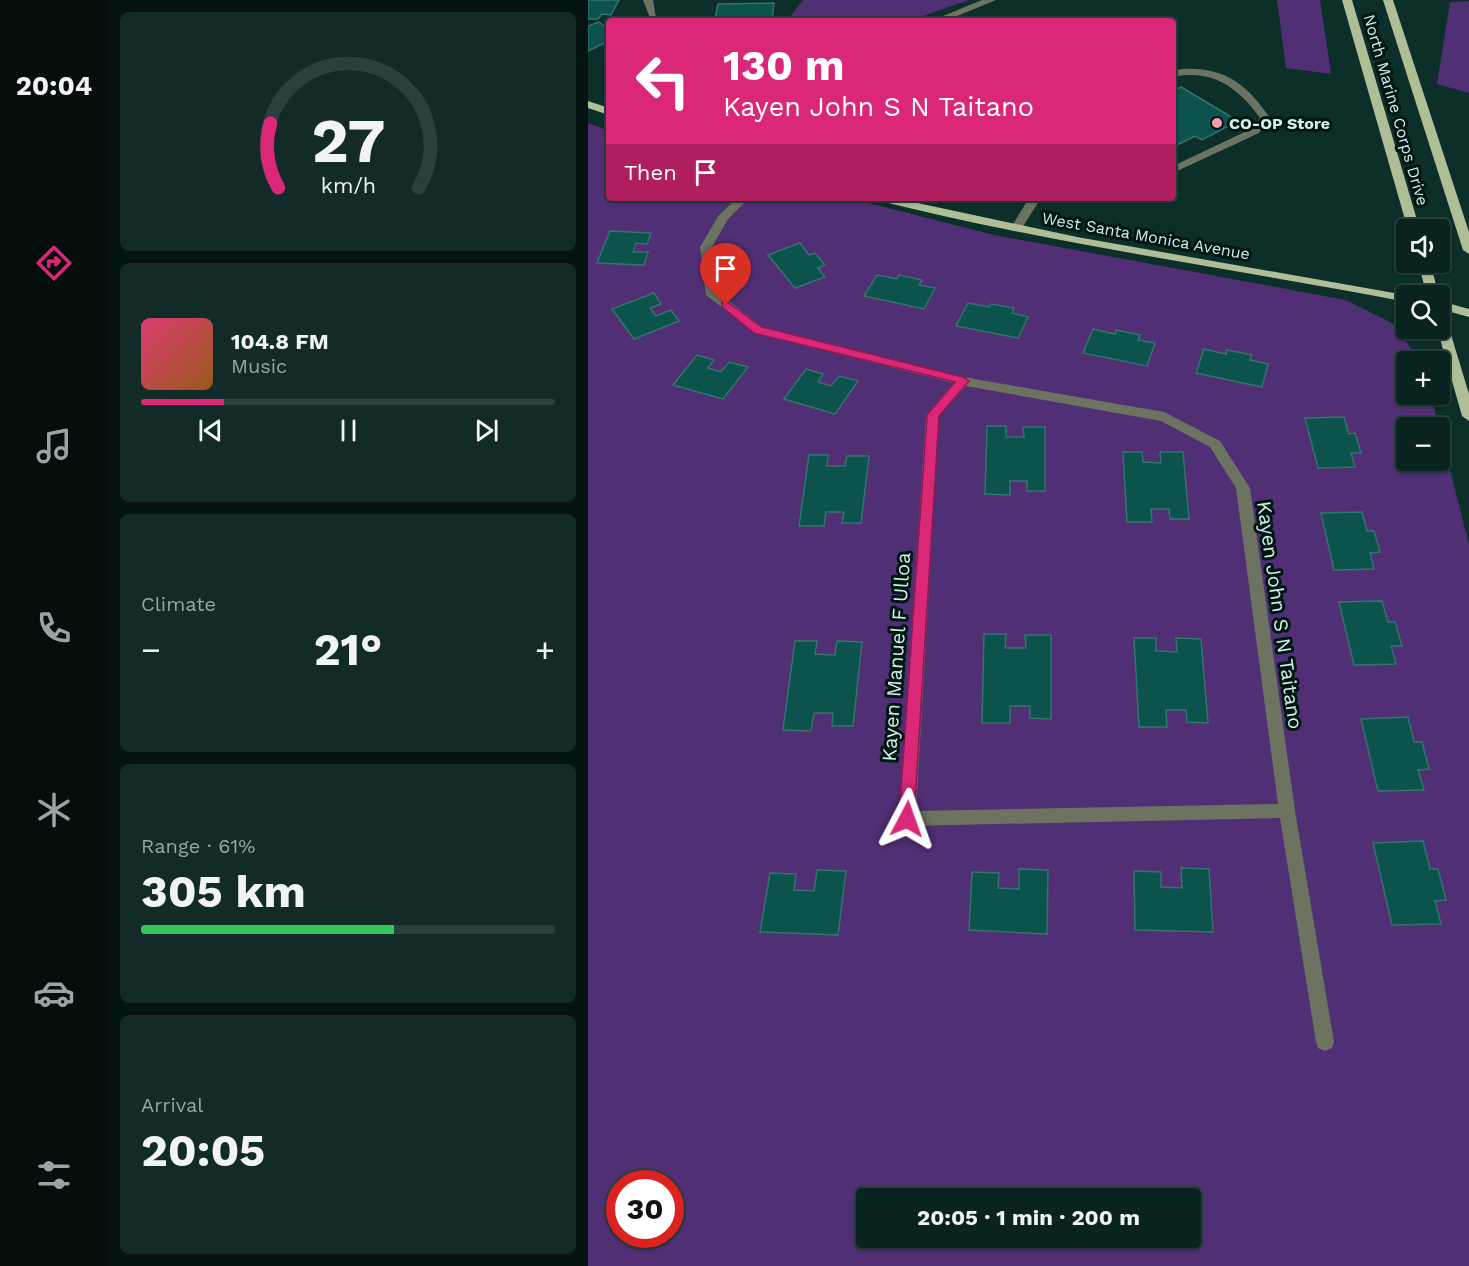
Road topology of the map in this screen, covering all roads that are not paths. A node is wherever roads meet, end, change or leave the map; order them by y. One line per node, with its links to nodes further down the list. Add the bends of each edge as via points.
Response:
1 (648, 0): 5 (street)
2 (991, 0): 6 (street)
3 (1347, 0): 14 (main road, North Marine Corps Drive)
4 (1388, 0): 16 (main road)
5 (653, 16)
6 (944, 18)
7 (1176, 73): 10 (street, via 1216,75 1245,92 1265,118 1255,131)
8 (588, 104): 9 (main road)
9 (606, 111)
10 (1176, 169)
11 (740, 201): 21 (street, Kayen John S N Taitano, via 723,218 706,247 710,292 758,330)
12 (893, 201): 15 (main road, West Santa Monica Avenue)
13 (1033, 201): 15 (street)
14 (1411, 219)
15 (1016, 229): 17 (main road, West Santa Monica Avenue)
16 (1469, 250)
17 (1396, 296)
18 (1450, 308): 19 (main road)
19 (1469, 313)
20 (1446, 339): 22 (main road)
21 (963, 381): 23 (street, Kayen John S N Taitano, via 1164,417 1215,444 1243,488); 23 (street, Kayen Manuel F Ulloa, via 933,415 907,819)
22 (1469, 416)
23 (1287, 811): 24 (street, Kayen John S N Taitano)
24 (1325, 1042)

